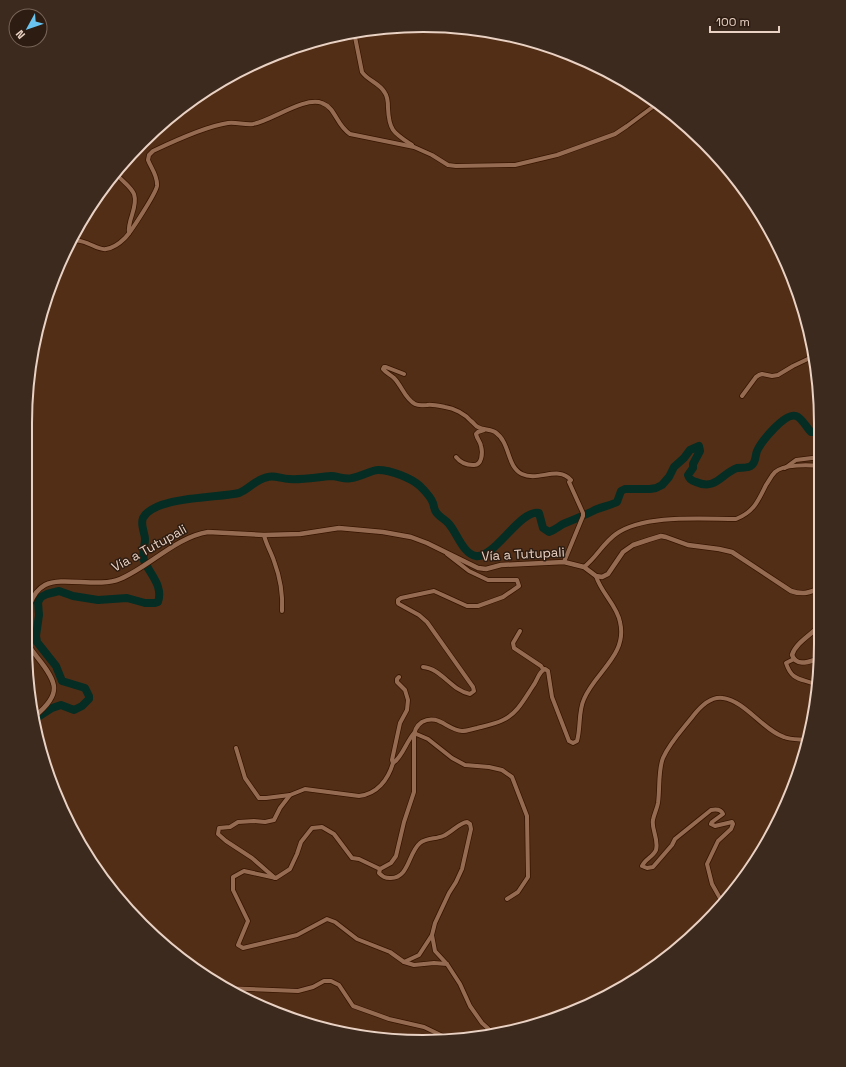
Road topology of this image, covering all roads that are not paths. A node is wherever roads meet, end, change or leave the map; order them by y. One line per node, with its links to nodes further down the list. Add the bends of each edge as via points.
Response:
1 (355, 38): 3 (street, via 364,76 382,88 388,100 394,132)
2 (652, 107): 3 (street, via 614,134 557,156 515,165 448,165)
3 (414, 147): 5 (street, via 350,134 343,130 329,107 315,101 252,124 230,123 214,126 159,148 149,155 148,160 156,175 157,186)
4 (119, 177): 5 (street, via 136,198 128,228)
5 (129, 234): 6 (street, via 121,242 102,250 86,242)
6 (77, 241)
7 (808, 359): 9 (street, via 778,375 759,375)
8 (404, 374): 10 (street, via 386,367 383,369 394,378 410,401 415,404 453,409 477,427)
9 (742, 396)
10 (487, 429): 11 (street, via 476,434 481,446 477,466 459,461); 17 (street, via 503,440 514,469 518,472 536,478 559,473 571,480 569,482 583,513)
11 (456, 457)
12 (814, 458): 14 (street, via 796,460)
13 (814, 466): 14 (street)
14 (785, 468): 18 (street, via 774,472 755,505 743,516 736,519 641,522 614,535)
15 (264, 535): 16 (street, Vía a Tutupali, via 349,528 412,537); 21 (street, Vía a Tutupali, via 202,533 188,538 120,579 93,583 45,584); 22 (street, via 280,581)
16 (446, 552): 17 (street, Vía a Tutupali, via 478,568); 28 (street, via 469,571 488,580 517,580 519,586 503,597 478,606 468,606 434,591 398,600 399,604 427,622 474,691 466,693 428,667)
17 (564, 562): 18 (street, Vía a Tutupali)
18 (584, 567): 19 (street, Vía a Tutupali)
19 (596, 576): 20 (street, via 608,574 618,557 633,545 661,536 688,545 732,552 791,590 808,593); 29 (street, via 618,614 621,634 615,654 583,700 578,737 575,742 569,741 552,697 548,671)
20 (814, 590)
21 (32, 598)
22 (282, 611)
23 (520, 631): 29 (street, via 513,643 514,648)
24 (814, 633): 26 (street, via 795,649 792,655)
25 (32, 650): 32 (street, via 52,678 54,686 52,697)
26 (794, 659): 27 (street, via 798,663); 31 (street, via 786,663 788,670 794,677)
27 (813, 660)
28 (423, 667)
29 (543, 669): 33 (street, via 521,704 505,719 461,731 436,719 430,719 420,724)
30 (399, 677): 36 (street, via 397,682 405,690 408,700 407,710 400,723)
31 (812, 683)
32 (39, 713)
33 (414, 734): 36 (street); 38 (street, via 414,792 396,856 392,863); 41 (street, via 428,739 452,758 466,765 502,770 512,777 527,816 528,877 518,892)
34 (802, 740): 40 (street, via 784,738 733,701 713,698 698,710 663,757 658,806 652,822 657,844 655,852 642,866 653,867 675,839 711,810 718,809 724,814 711,824 733,824 731,830 718,841 707,864)
35 (236, 748): 37 (street, via 245,778 259,798)
36 (393, 763): 37 (street, via 384,781 372,793 366,795 305,789)
37 (290, 795): 39 (street, via 274,820 238,822 230,827 219,828 218,834)
38 (380, 869): 39 (street, via 352,858 334,834 322,827 312,828 301,842 290,869); 42 (street, via 379,873 385,878 394,878 404,872 413,852 422,841 444,836 463,822 470,824 462,869 443,904)
39 (276, 878): 43 (street, via 244,871 233,877 233,890 248,922 239,941 239,947 297,934 327,919 357,939 390,952)
40 (720, 898)
41 (507, 899)
42 (432, 935): 43 (street, via 418,955); 44 (street, via 436,951)
43 (404, 962): 44 (street, via 414,965)
44 (447, 964): 46 (street, via 470,1006)
45 (238, 989): 47 (street, via 298,991 324,981 331,981 338,985 354,1006 389,1019 424,1027)
46 (489, 1029)
47 (439, 1034)

